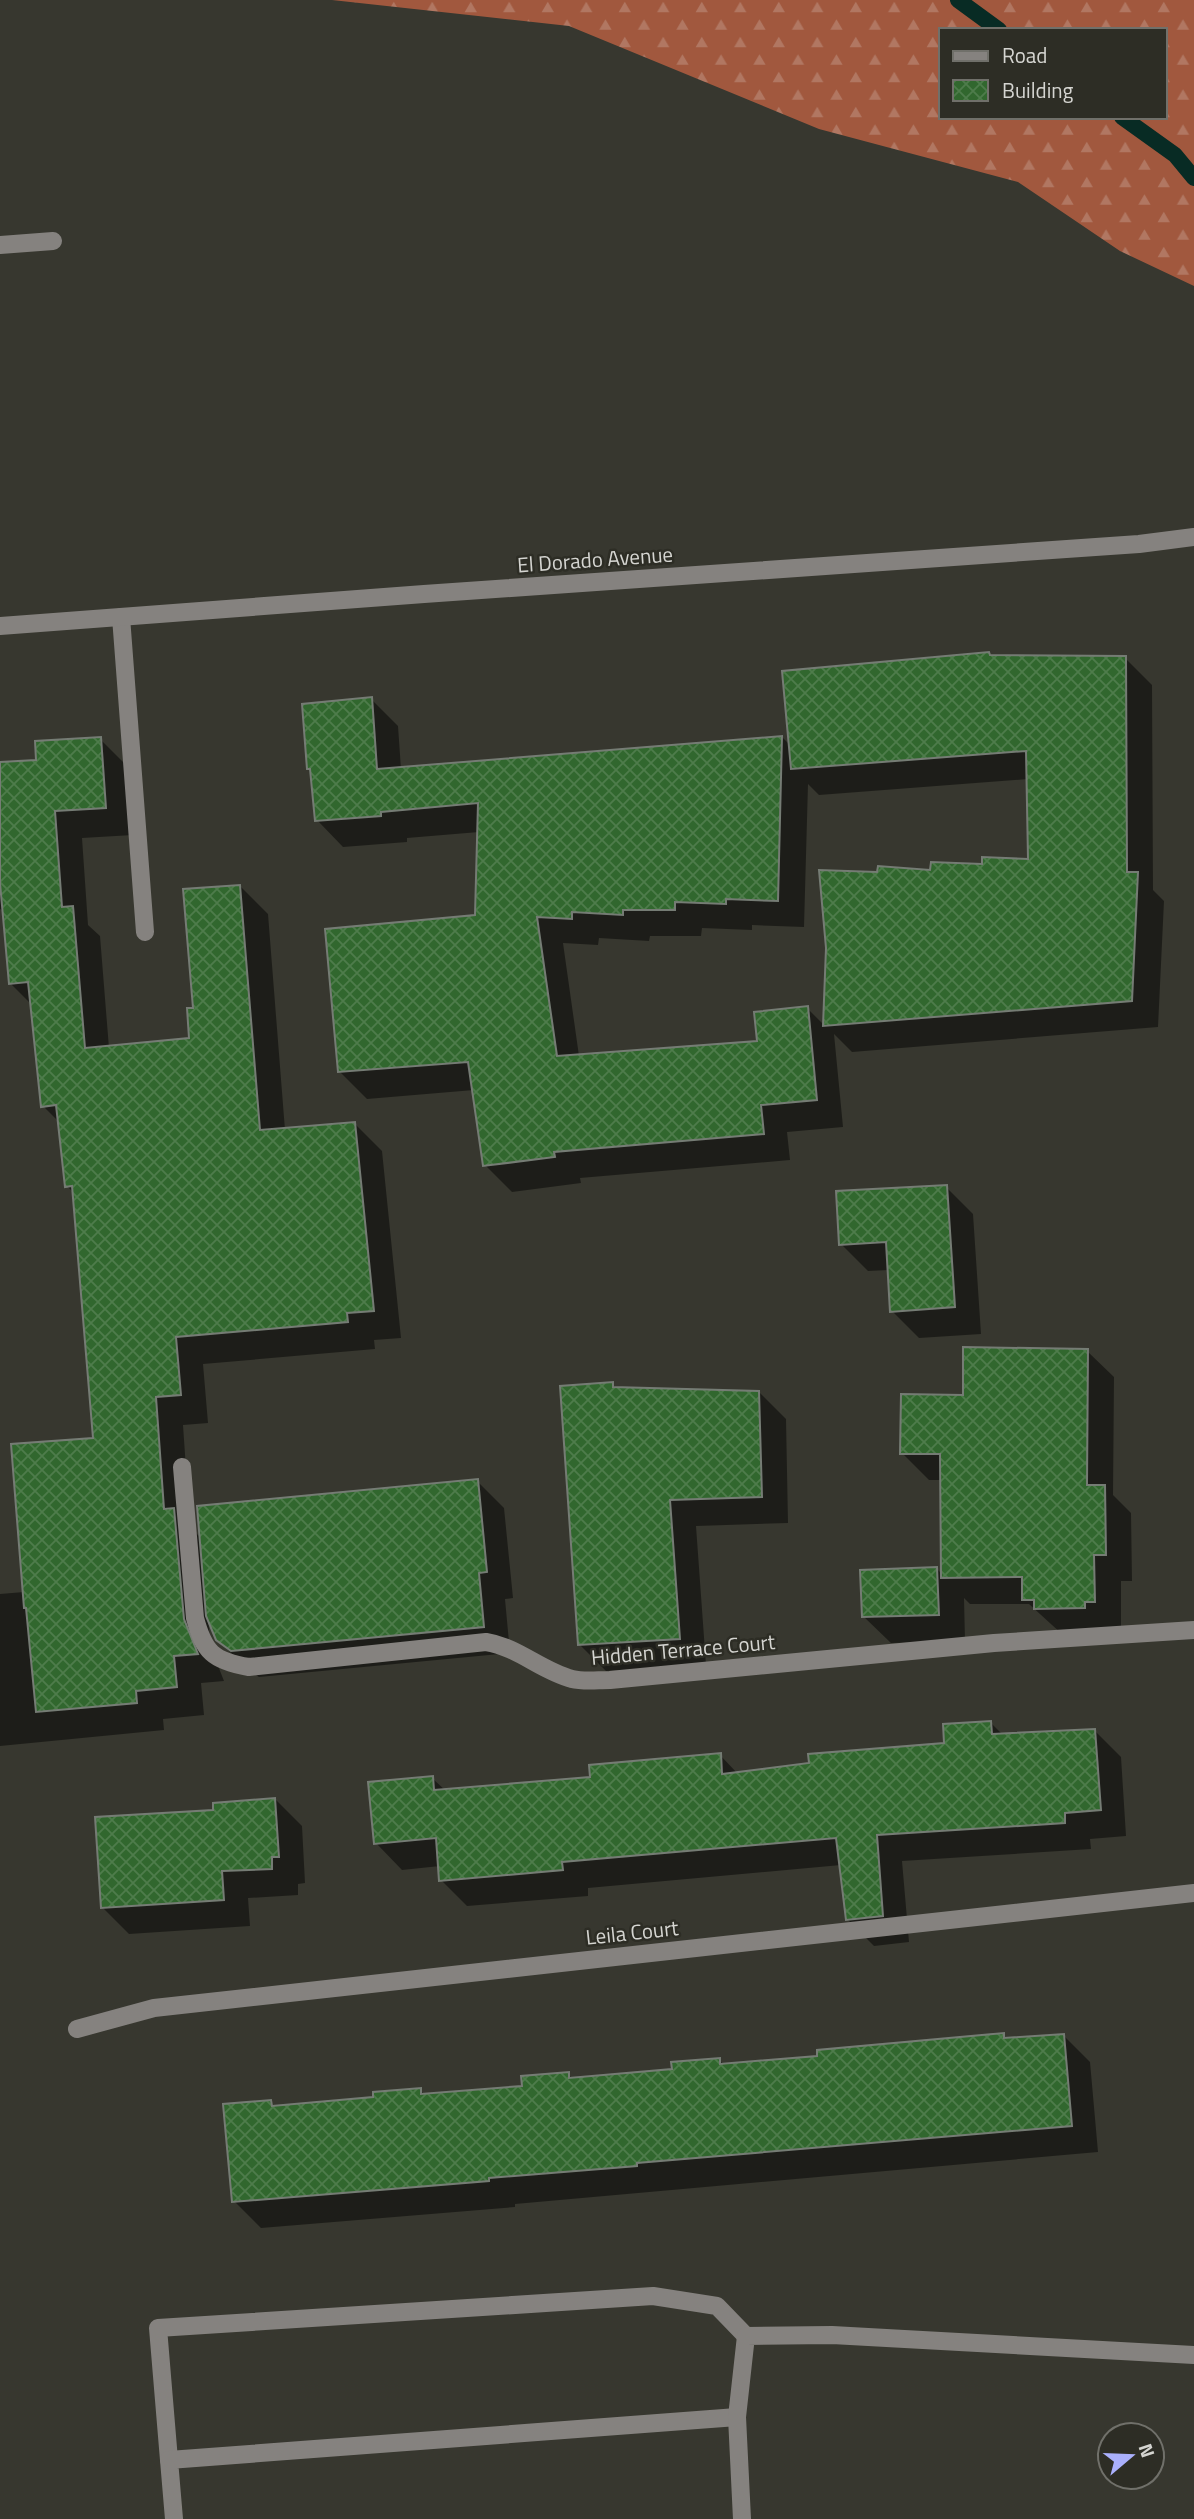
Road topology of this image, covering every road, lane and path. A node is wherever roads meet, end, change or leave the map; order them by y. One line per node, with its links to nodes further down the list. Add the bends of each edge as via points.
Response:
1 (53, 240): 2 (street)
2 (0, 245)
3 (1194, 537): 4 (street, El Dorado Avenue)
4 (121, 617): 5 (street, El Dorado Avenue); 6 (street)
5 (0, 626)
6 (145, 932)
7 (182, 1467): 8 (street, Hidden Terrace Court, via 195,1618 201,1640 228,1663 249,1667 486,1642 522,1653 572,1679 610,1680 994,1643)
8 (1194, 1630)
9 (1194, 1893): 10 (street, Leila Court, via 154,2008)
10 (77, 2029)
11 (746, 2336): 12 (street, via 832,2335); 13 (street); 14 (street, via 717,2306 653,2296 158,2328)
12 (1194, 2355)
13 (737, 2417): 14 (street); 16 (street)
14 (169, 2460): 15 (street)
15 (174, 2519)
16 (741, 2519)

